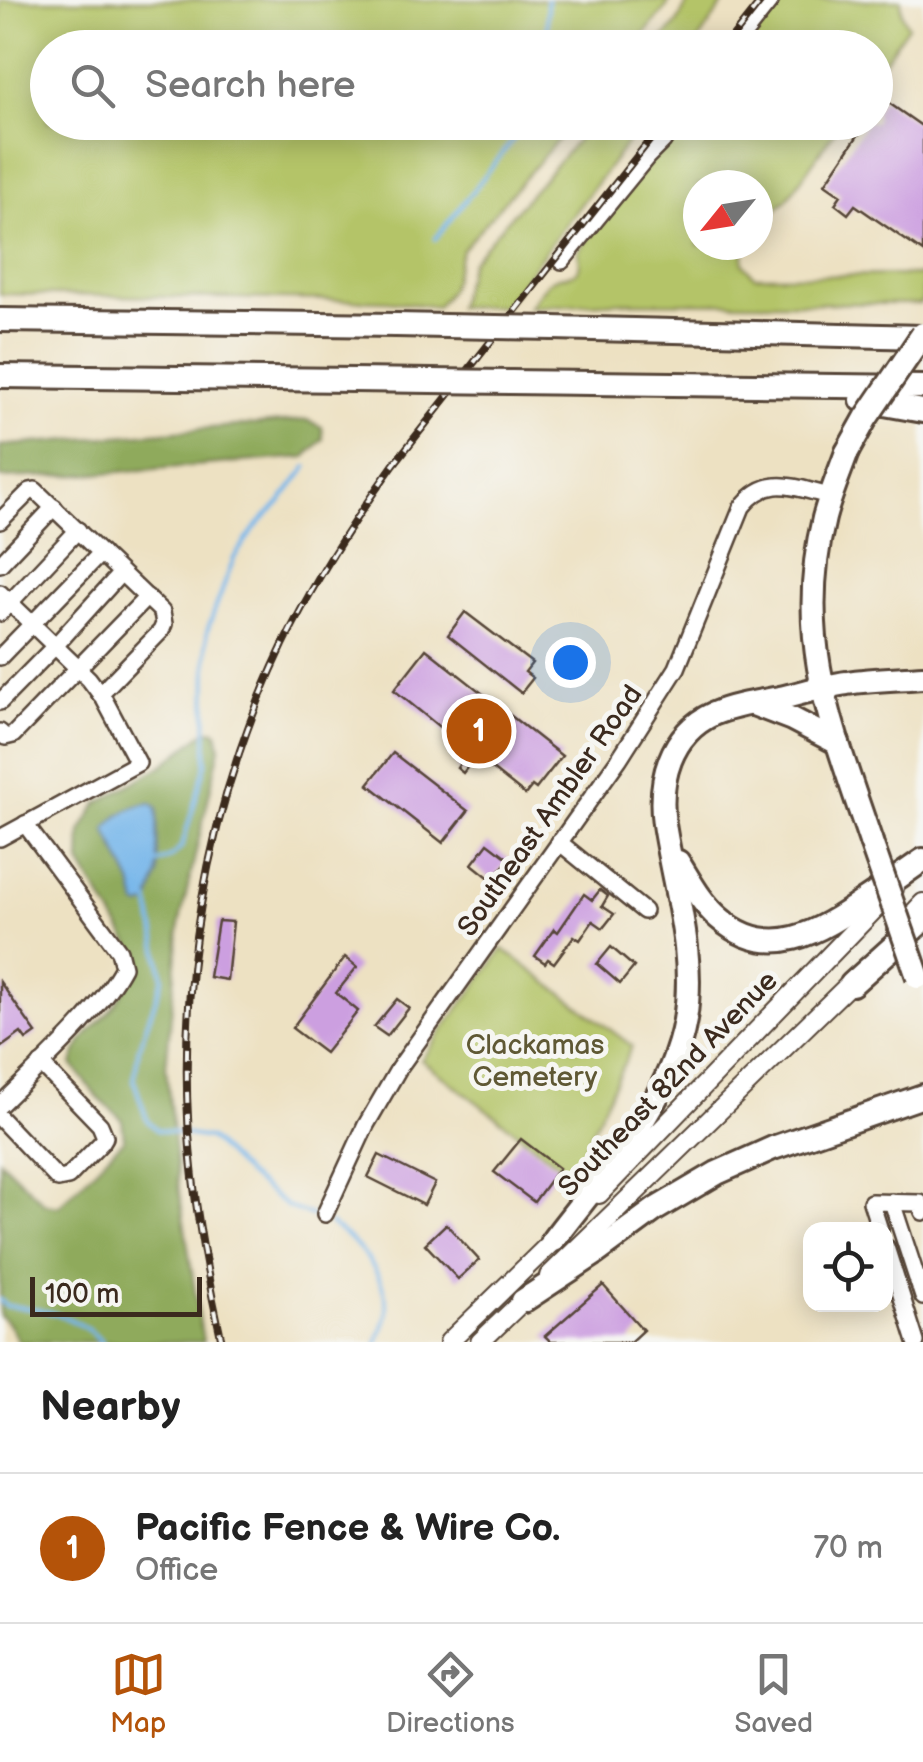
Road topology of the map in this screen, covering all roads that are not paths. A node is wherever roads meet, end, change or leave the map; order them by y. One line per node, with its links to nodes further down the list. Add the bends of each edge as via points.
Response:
1 (771, 0): 2 (street)
2 (747, 30)
3 (664, 140): 4 (street)
4 (562, 261)
5 (0, 320): 6 (highway, bridge)
6 (923, 333): 11 (highway, bridge, via 847,452)
7 (0, 376): 8 (highway, bridge)
8 (775, 386): 9 (highway); 10 (highway)
9 (923, 387)
10 (923, 411)
11 (830, 496): 25 (highway, via 814,586); 33 (street, Southeast Ambler Road, via 777,484 742,506 677,668)
12 (54, 506): 13 (street, via 30,490); 14 (street); 16 (street)
13 (0, 521)
14 (78, 530): 15 (street); 19 (street)
15 (101, 553): 17 (street); 20 (street)
16 (0, 564)
17 (122, 573): 18 (street); 21 (street)
18 (146, 597): 23 (street); 26 (street, via 164,624)
19 (3, 603): 20 (street)
20 (32, 624): 21 (street); 22 (street)
21 (55, 646): 23 (street); 27 (street)
22 (0, 656)
23 (78, 668): 26 (street); 29 (street, via 12,735)
24 (923, 677): 25 (highway)
25 (822, 688): 28 (highway); 30 (highway)
26 (100, 694): 31 (street, via 138,763)
27 (0, 702)
28 (753, 704): 30 (highway); 34 (highway, via 703,720 672,755 662,799)
29 (0, 732)
30 (838, 743): 40 (highway, bridge)
31 (25, 824): 32 (street); 41 (street, via 119,951 123,967)
32 (0, 838)
33 (559, 842): 37 (street); 47 (street, Southeast Ambler Road, via 397,1070)
34 (670, 850): 35 (highway, via 719,918 772,941 822,928); 49 (highway, via 688,953 680,1040 649,1110)
35 (923, 861): 49 (main road, Southeast 82nd Avenue)
36 (923, 903): 39 (main road, Southeast 82nd Avenue)
37 (644, 911)
38 (923, 920): 39 (highway)
39 (852, 984): 52 (main road, Southeast 82nd Avenue)
40 (920, 984)
41 (40, 1064): 43 (street); 44 (street, via 100,1126 102,1142 58,1179)
42 (923, 1096): 52 (highway, via 716,1173)
43 (0, 1105)
44 (0, 1118)
45 (892, 1202): 46 (street, via 920,1202); 48 (street, via 871,1202); 51 (street)
46 (923, 1212)
47 (325, 1214)
48 (877, 1222)
49 (553, 1240): 53 (main road, Southeast 82nd Avenue)
50 (893, 1269): 55 (street)
51 (923, 1298)
52 (523, 1301): 54 (main road, Southeast 82nd Avenue)
53 (449, 1342)
54 (480, 1342)
55 (916, 1342)

